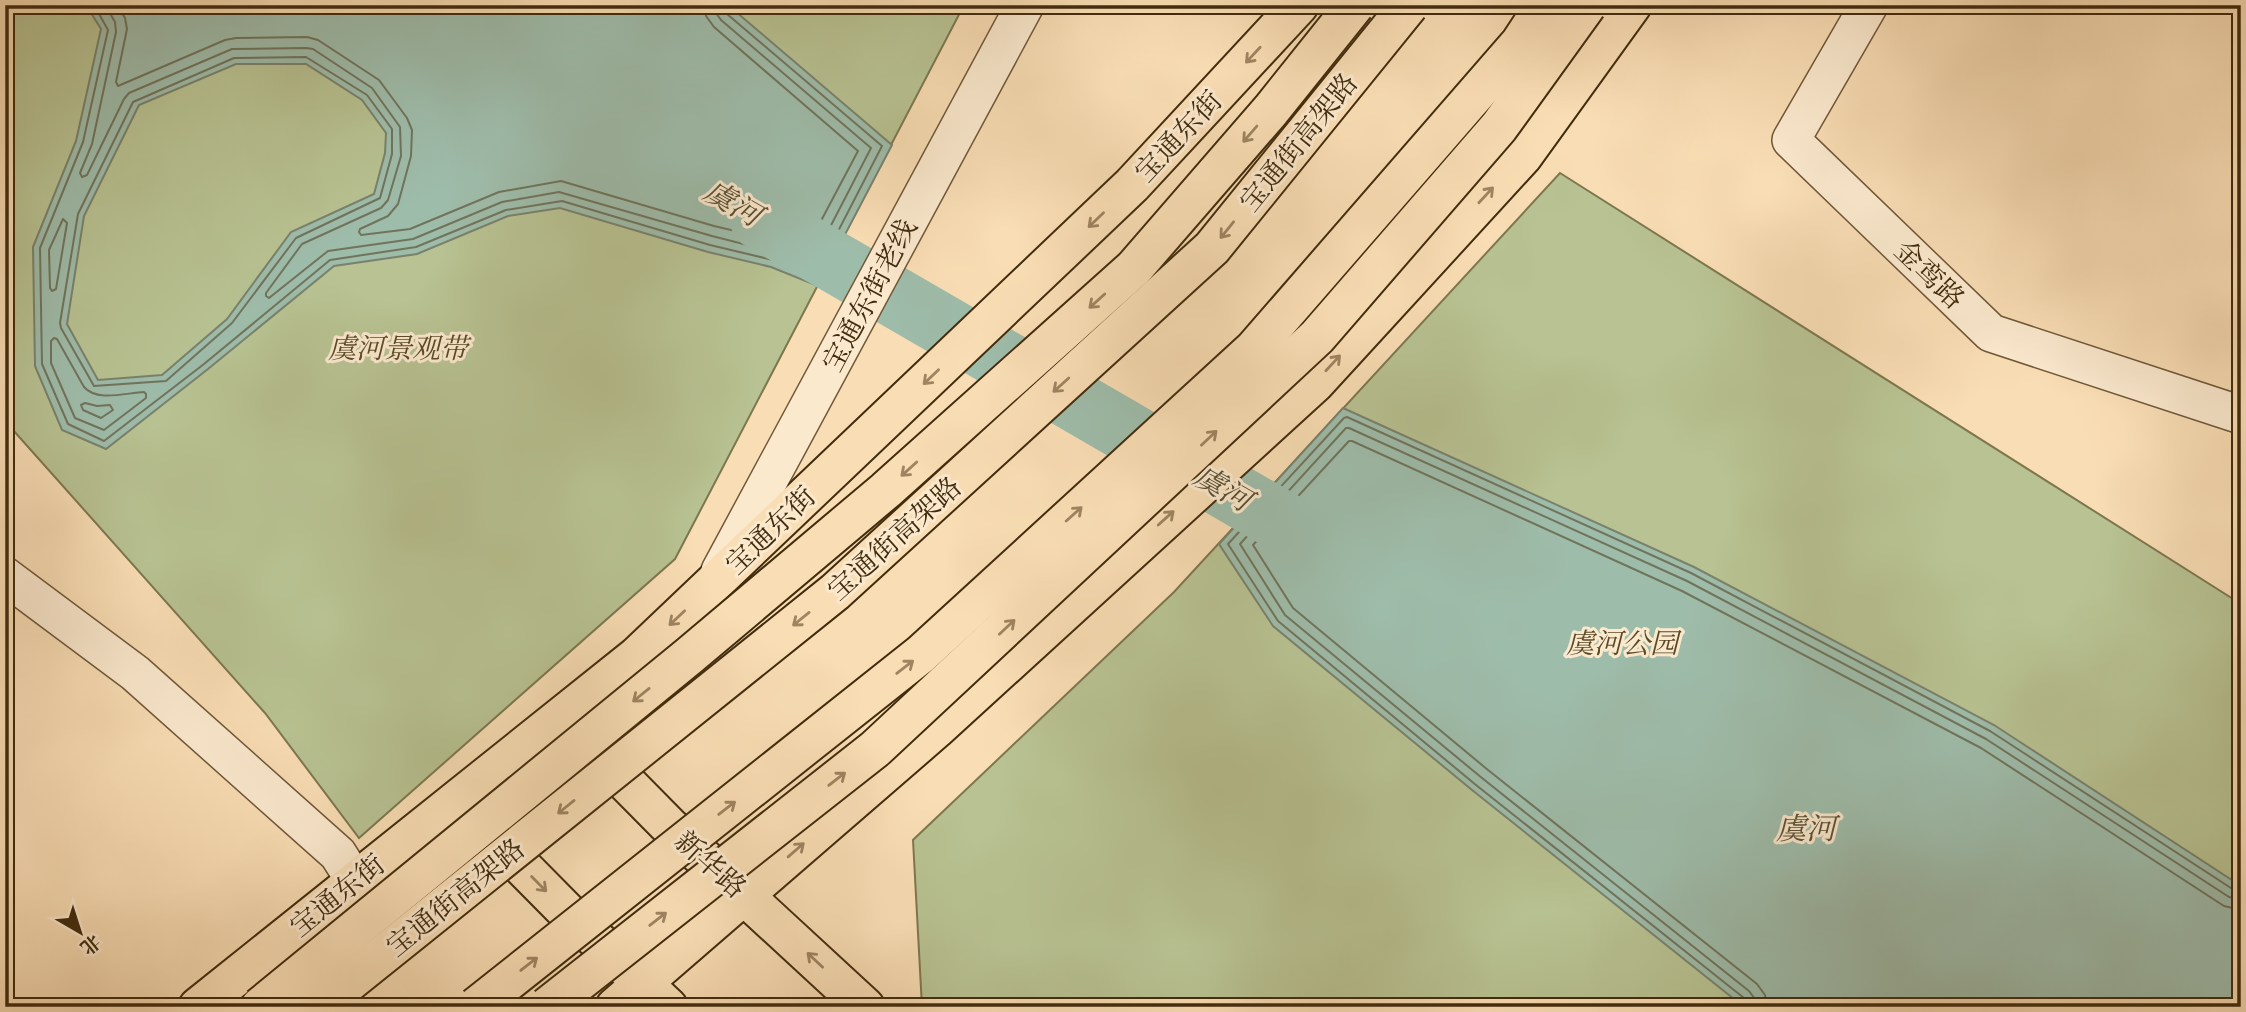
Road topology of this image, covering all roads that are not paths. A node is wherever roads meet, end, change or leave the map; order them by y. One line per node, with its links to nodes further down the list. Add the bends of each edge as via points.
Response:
1 (1025, 5): 11 (street, 宝通东街老线)
2 (1299, 5): 11 (main road, 宝通东街, one-way to 11, via 1132,185)
3 (1355, 5): 18 (main road, one-way to 18, bridge, via 1134,268 865,508)
4 (1409, 5): 19 (main road, 宝通街高架路, one-way to 19, bridge, via 1212,248 835,592)
5 (1545, 5): 20 (main road, one-way to 5, bridge, via 921,654 1254,349 1520,43)
6 (1587, 5): 21 (main road, one-way to 6, bridge, via 875,749 1317,337 1499,127)
7 (1632, 5): 15 (main road, one-way to 7, via 936,729 1315,383 1523,156)
8 (1869, 5): 9 (street, 金鸾路, via 1791,140 1991,333)
9 (2241, 415)
10 (5, 576): 14 (street, via 135,673 338,854)
11 (713, 585): 12 (main road, 宝通东街, one-way to 12, via 637,656)
12 (562, 716): 13 (main road, 宝通东街); 15 (main road, 新华路)
13 (457, 800): 14 (main road, 宝通东街); 16 (main road, one-way to 16)
14 (355, 881): 17 (main road, 宝通东街)
15 (744, 895): 16 (main road); 22 (main road, 新华路, one-way to 15)
16 (642, 999)
17 (198, 1007)
18 (260, 1007)
19 (318, 1007)
20 (476, 1007)
21 (547, 1007)
22 (865, 1007)

